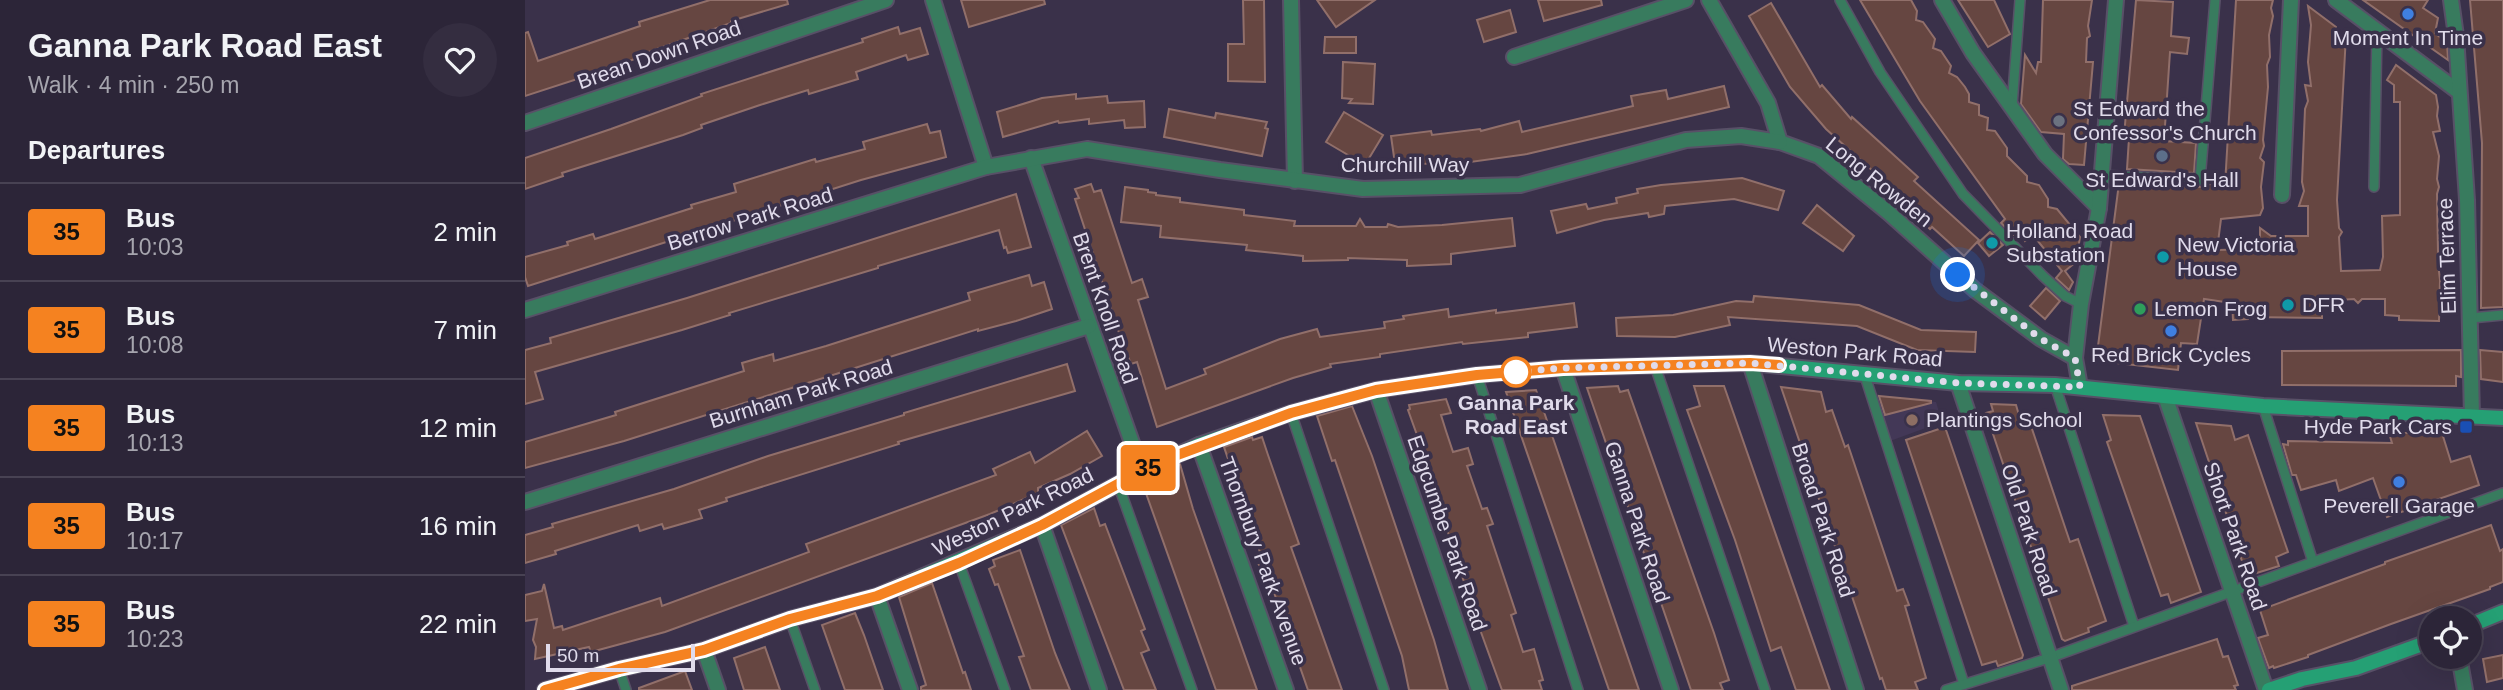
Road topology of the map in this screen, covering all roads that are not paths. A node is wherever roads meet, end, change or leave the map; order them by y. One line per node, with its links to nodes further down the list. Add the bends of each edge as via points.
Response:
1 (886, 0): 18 (street, Brean Down Road)
2 (933, 0): 21 (street)
3 (1291, 0): 23 (street)
4 (1686, 0): 15 (street)
5 (1709, 0): 19 (street, via 1768,103)
6 (1840, 0): 27 (lane, via 1880,72 1963,194 2043,276)
7 (1942, 0): 17 (street)
8 (2020, 0): 17 (lane)
9 (2116, 0): 22 (street)
10 (2215, 0): 22 (lane, via 2200,180)
11 (2291, 0): 25 (street)
12 (2336, 0): 14 (street)
13 (2451, 0): 16 (street, Elim Terrace)
14 (2377, 31): 16 (street); 24 (lane)
15 (1514, 57)
16 (2459, 92): 30 (street, Elim Terrace)
17 (2012, 108): 26 (street, via 2045,154)
18 (525, 123)
19 (1780, 142): 23 (street, Churchill Way, via 1741,136 1686,140 1520,185 1363,189); 32 (street, Long Rowden, via 1819,156 1975,290)
20 (1031, 158): 21 (street, Churchill Way); 23 (street, Churchill Way, via 1087,149); 31 (street, Brent Knoll Road)
21 (986, 167): 28 (street, Berrow Park Road)
22 (2101, 175): 26 (street)
23 (1295, 181)
24 (2374, 187)
25 (2282, 195)
26 (2099, 208): 27 (street)
27 (2081, 304): 32 (street)
28 (525, 310)
29 (2503, 315): 30 (lane)
30 (2471, 318): 45 (street, Elim Terrace)
31 (1089, 326): 48 (street, Brent Knoll Road); 51 (street, Burnham Park Road)
32 (2075, 358): 40 (street)
33 (1750, 363): 34 (street, Weston Park Road); 36 (street, Weston Park Road); 81 (street, Broad Park Road)
34 (1655, 366): 35 (street, Weston Park Road); 80 (lane)
35 (1563, 368): 37 (street, Weston Park Road); 79 (street, Ganna Park Road)
36 (1864, 373): 38 (street, Weston Park Road); 66 (lane)
37 (1477, 375): 41 (street, Weston Park Road); 78 (lane)
38 (1958, 383): 39 (street, Weston Park Road); 63 (street, Old Park Road)
39 (2055, 385): 40 (street, Weston Park Road); 60 (lane)
40 (2080, 387): 42 (street, Weston Park Road)
41 (1376, 390): 44 (street, Weston Park Road); 77 (street, Edgcumbe Park Road)
42 (2165, 396): 43 (street, Weston Park Road); 55 (street, Short Park Road)
43 (2263, 406): 45 (street, Weston Park Road); 53 (lane)
44 (1291, 413): 47 (street, Weston Park Road); 76 (lane)
45 (2472, 417): 46 (street, Weston Park Road)
46 (2502, 422)
47 (1199, 445): 48 (street, Weston Park Road); 75 (street, Thornbury Park Avenue)
48 (1142, 471): 49 (street, Weston Park Road)
49 (1118, 484): 52 (street, Weston Park Road); 74 (lane)
50 (2503, 493): 53 (lane)
51 (525, 502)
52 (1042, 525): 54 (street, Weston Park Road); 73 (street)
53 (2313, 562): 55 (lane)
54 (959, 563): 56 (street, Weston Park Road); 72 (lane)
55 (2231, 591): 60 (lane); 84 (street, Short Park Road)
56 (877, 596): 58 (street, Weston Park Road); 71 (street)
57 (2503, 612): 59 (street)
58 (790, 619): 62 (street, Weston Park Road); 70 (lane)
59 (2482, 621)
60 (2134, 626): 63 (lane)
61 (2419, 644): 84 (street, via 2356,668)
62 (704, 650): 64 (street, Weston Park Road); 69 (street)
63 (2049, 658): 66 (lane); 83 (street, Old Park Road)
64 (619, 669): 67 (street, Weston Park Road); 68 (lane)
65 (2461, 669): 85 (street)
66 (1964, 684): 82 (lane)
67 (545, 690)
68 (626, 690)
69 (718, 690)
70 (814, 690)
71 (910, 690)
72 (1005, 690)
73 (1099, 690)
74 (1192, 690)
75 (1286, 690)
76 (1384, 690)
77 (1479, 690)
78 (1578, 690)
79 (1671, 690)
80 (1765, 690)
81 (1856, 690)
82 (1946, 690)
83 (2061, 690)
84 (2267, 690)
85 (2465, 690)

